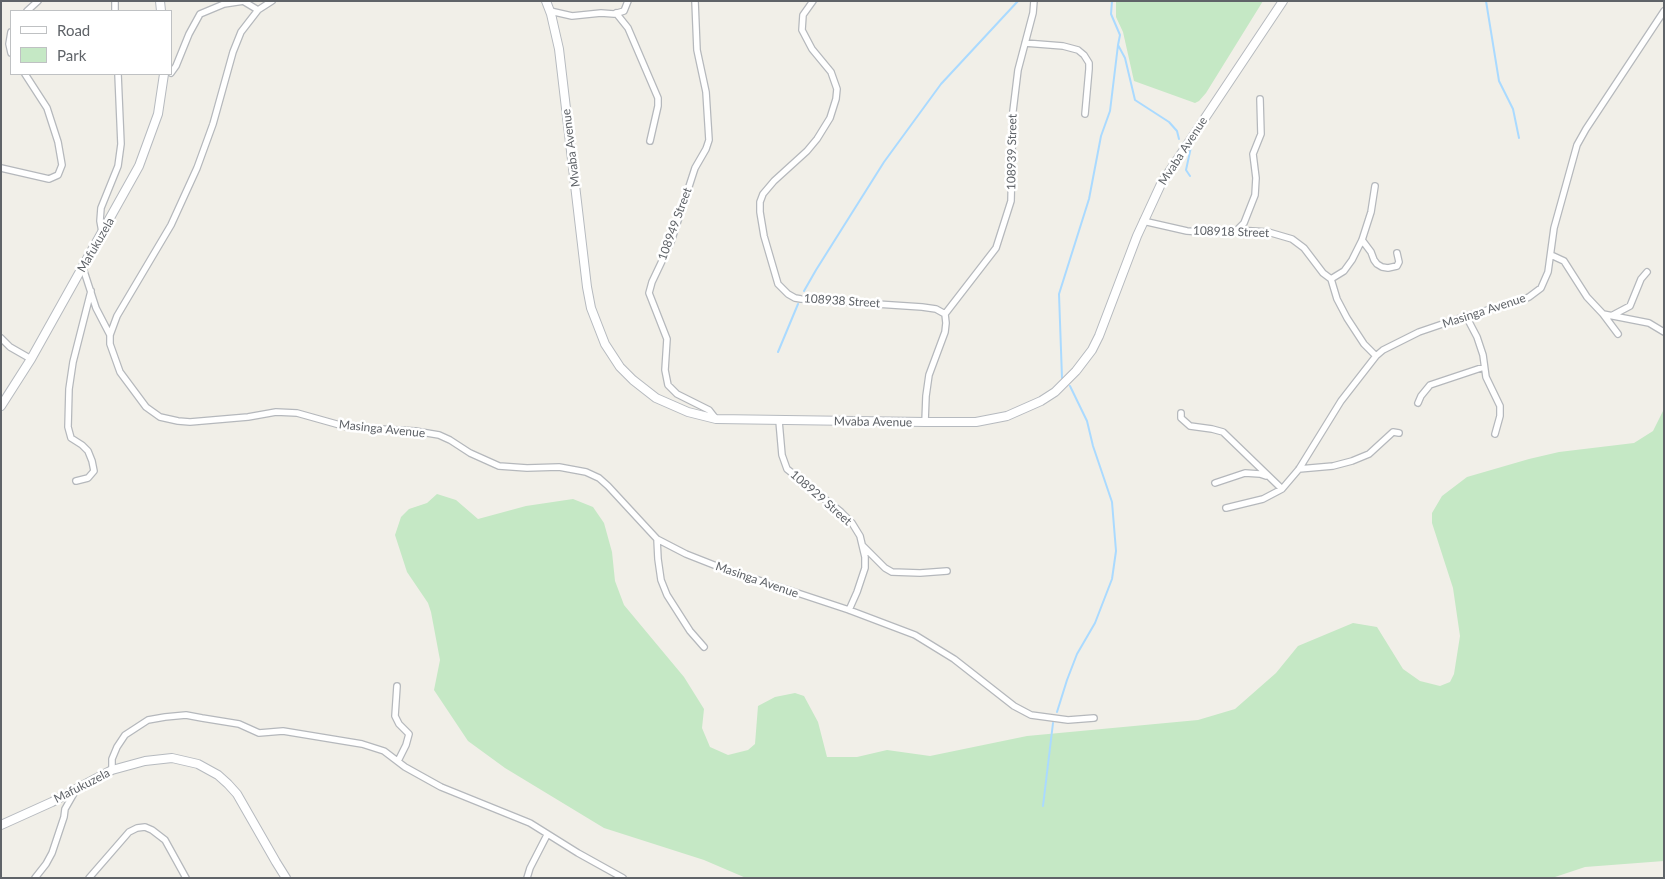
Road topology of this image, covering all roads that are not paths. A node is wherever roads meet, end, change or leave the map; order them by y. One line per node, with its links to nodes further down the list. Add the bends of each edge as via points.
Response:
1 (38, 1): 10 (street)
2 (243, 1): 11 (street); 16 (street, via 224,4 200,14)
3 (272, 1): 11 (street)
4 (546, 1): 13 (street, Mvaba Avenue)
5 (628, 1): 14 (street, via 624,11)
6 (695, 1): 49 (street, 108949 Street, via 697,50 706,92 708,140 649,293 667,339 665,370 668,385 677,394 709,410)
7 (813, 1): 35 (street, 108938 Street, via 803,15 802,30 831,72 837,90 836,99 818,139 771,184 760,202 764,236 778,284 788,294 801,299 922,307)
8 (1034, 1): 15 (street, 108939 Street)
9 (1283, 1): 25 (street, Mvaba Avenue, via 1170,168)
10 (28, 10)
11 (258, 10): 41 (street, via 241,32 233,52 190,185 171,226)
12 (1664, 11): 30 (street, Masinga Avenue, via 1577,145 1554,228)
13 (550, 12): 14 (street, via 572,16); 49 (street, Mvaba Avenue, via 561,60 588,287 598,328 620,367 645,390 674,407)
14 (616, 13): 22 (street, via 628,28 658,98)
15 (1025, 43): 21 (street, via 1063,46 1084,54 1090,69); 35 (street, 108939 Street, via 1012,111 1012,195 1000,238 990,257)
16 (172, 70)
17 (25, 75): 23 (street, via 49,114 62,165 58,175 49,179)
18 (118, 75): 27 (street, via 121,144 118,166 100,213)
19 (167, 75): 27 (street, Mafukuzela, via 148,145)
20 (1260, 99): 26 (street, via 1261,134 1253,154 1255,195)
21 (1085, 114)
22 (650, 140)
23 (1, 168)
24 (1376, 186): 28 (street)
25 (1143, 221): 26 (street, 108918 Street, via 1187,231); 51 (street, Mvaba Avenue, via 1099,336 1086,359 1067,381 1041,401 1007,416 976,422)
26 (1238, 230): 33 (street, 108918 Street, via 1268,232 1292,239)
27 (102, 234): 31 (street, Mafukuzela)
28 (1362, 240): 29 (street, via 1382,267 1397,266); 33 (street, via 1344,271)
29 (1397, 253)
30 (1551, 255): 36 (street, via 1564,261); 38 (street, Masinga Avenue, via 1545,281 1535,293 1520,301)
31 (83, 268): 34 (street, Masinga Avenue); 44 (street, Mafukuzela)
32 (1647, 272): 37 (street, via 1630,306)
33 (1331, 279): 43 (street, 108918 Street, via 1347,318)
34 (91, 291): 41 (street, Masinga Avenue); 56 (street, via 73,362 68,426 71,438 90,455 94,471 88,478)
35 (945, 314): 51 (street, via 945,332 929,375)
36 (1602, 314): 37 (street); 40 (street)
37 (1613, 315): 39 (street, via 1649,324)
38 (1466, 316): 43 (street, Masinga Avenue, via 1414,334); 45 (street, via 1483,355)
39 (1664, 332)
40 (1618, 334)
41 (110, 335): 60 (street, Masinga Avenue, via 114,357 126,382 146,407 160,417 190,422 276,412 297,413 347,428 428,432 499,466 559,467 599,478)
42 (1, 338): 44 (street)
43 (1376, 356): 54 (street, Masinga Avenue, via 1341,401)
44 (31, 359): 47 (street, Mafukuzela)
45 (1484, 367): 46 (street, via 1430,385); 53 (street, via 1500,406)
46 (1418, 403)
47 (1, 406)
48 (1181, 413): 55 (street, via 1181,418 1190,426 1223,432)
49 (716, 418): 50 (street, Mvaba Avenue)
50 (779, 421): 51 (street, Mvaba Avenue); 61 (street, 108929 Street, via 782,455 787,469 852,523)
51 (925, 422)
52 (1399, 433): 54 (street, via 1393,432 1369,454 1352,461)
53 (1495, 434)
54 (1299, 469): 58 (street, Masinga Avenue)
55 (1270, 478): 57 (street, via 1245,473); 58 (street)
56 (76, 481)
57 (1215, 483)
58 (1282, 489): 59 (street, Masinga Avenue, via 1263,499)
59 (1226, 508)
60 (657, 539): 63 (street, Masinga Avenue, via 719,567); 64 (street, via 660,573 667,595)
61 (863, 546): 62 (street, 108929 Street, via 892,572); 63 (street, 108929 Street, via 862,578)
62 (948, 571)
63 (849, 610): 66 (street, Masinga Avenue, via 915,635 1031,715 1068,720)
64 (704, 647)
65 (397, 686): 67 (street, via 396,716 409,734)
66 (1094, 718)
67 (398, 761): 68 (street, via 384,751 362,744 283,731 258,733 239,724 186,716 148,720 134,727 117,747); 71 (street, via 441,788 530,823)
68 (112, 770): 69 (street, Mafukuzela); 75 (street, Mafukuzela, via 172,758 198,764 218,775 237,794)
69 (77, 788): 70 (street, Mafukuzela); 72 (street, via 65,810 52,853)
70 (1, 824)
71 (547, 835): 76 (street); 77 (street)
72 (34, 878)
73 (89, 878): 74 (street, via 130,832 145,827 165,840)
74 (186, 878)
75 (286, 878)
76 (527, 878)
77 (623, 878)

